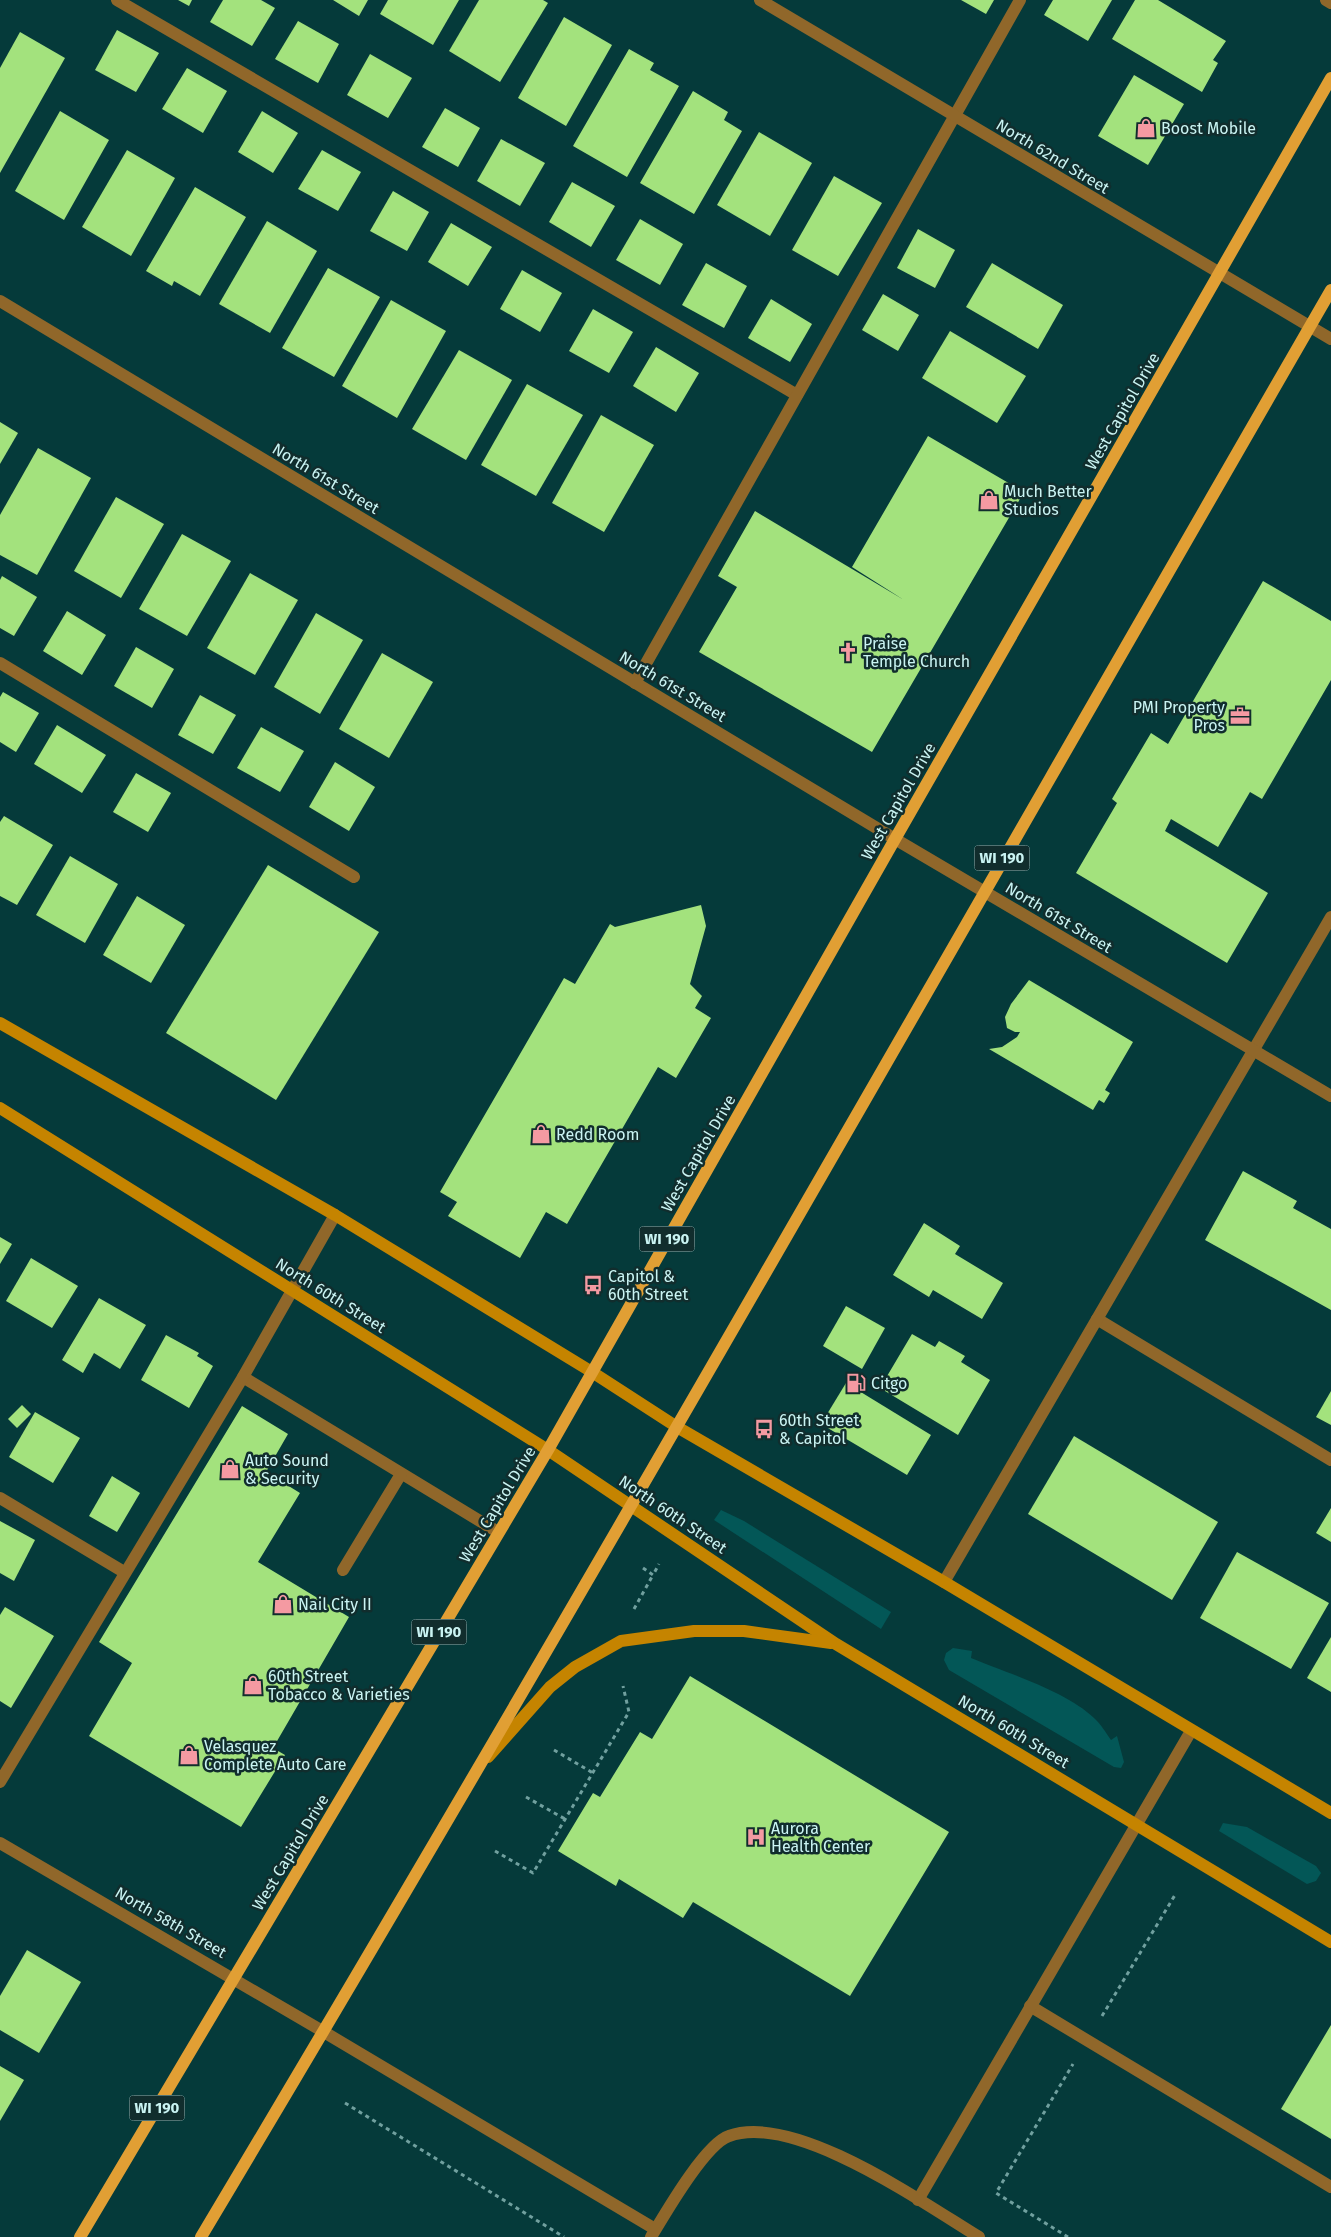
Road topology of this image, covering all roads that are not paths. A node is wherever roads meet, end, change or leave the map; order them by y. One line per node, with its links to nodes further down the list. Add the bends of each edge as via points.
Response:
1 (117, 0): 13 (street)
2 (760, 0): 7 (street, North 62nd Street)
3 (1020, 0): 7 (street)
4 (1326, 0): 5 (street)
5 (1331, 3)
6 (1331, 78): 8 (main road, West Capitol Drive / WI 190)
7 (954, 116): 8 (street, North 62nd Street); 13 (street)
8 (1219, 274): 11 (street, North 62nd Street); 16 (main road, West Capitol Drive / WI 190)
9 (1331, 290): 11 (main road, WI 190)
10 (0, 301): 15 (street, North 61st Street)
11 (1310, 326): 12 (street, North 62nd Street); 18 (main road, WI 190)
12 (1331, 339)
13 (797, 394): 15 (street)
14 (0, 663): 17 (street)
15 (635, 683): 16 (street, North 61st Street)
16 (895, 839): 18 (street, North 61st Street); 27 (main road, West Capitol Drive / WI 190)
17 (354, 877)
18 (983, 891): 21 (street, North 61st Street); 29 (main road, WI 190)
19 (1331, 916): 21 (street)
20 (0, 1023): 24 (main road)
21 (1254, 1050): 22 (street, North 61st Street); 26 (street)
22 (1331, 1096)
23 (0, 1108): 25 (main road, North 60th Street)
24 (335, 1215): 25 (street); 27 (main road)
25 (292, 1290): 28 (street); 30 (main road, North 60th Street)
26 (1097, 1319): 31 (street); 38 (street)
27 (592, 1372): 29 (main road); 30 (main road, West Capitol Drive / WI 190)
28 (243, 1377): 32 (street); 37 (street)
29 (677, 1427): 34 (main road, WI 190); 38 (main road)
30 (548, 1450): 34 (main road, North 60th Street); 35 (main road, West Capitol Drive / WI 190)
31 (1331, 1460)
32 (401, 1474): 35 (street); 36 (street)
33 (0, 1498): 37 (street)
34 (630, 1506): 39 (main road, North 60th Street); 41 (main road, WI 190)
35 (498, 1532): 47 (main road, West Capitol Drive / WI 190)
36 (343, 1570)
37 (124, 1572): 42 (street)
38 (944, 1582): 40 (main road)
39 (836, 1644): 41 (main road, via 744,1631 694,1631 621,1641 575,1667 550,1687); 44 (main road, North 60th Street)
40 (1192, 1731): 43 (main road); 44 (street)
41 (478, 1769): 49 (main road, WI 190)
42 (0, 1782)
43 (1331, 1812)
44 (1137, 1825): 46 (main road, North 60th Street); 48 (street)
45 (0, 1843): 47 (street, North 58th Street)
46 (1331, 1942)
47 (234, 1978): 49 (street, North 58th Street); 53 (main road, West Capitol Drive / WI 190)
48 (1030, 2006): 50 (street); 51 (street)
49 (324, 2032): 52 (street, North 58th Street); 54 (main road, WI 190)
50 (1331, 2187)
51 (918, 2200): 52 (street, via 857,2164 766,2131 728,2136 699,2162); 55 (street)
52 (653, 2233)
53 (80, 2237)
54 (201, 2237)
55 (980, 2237)

